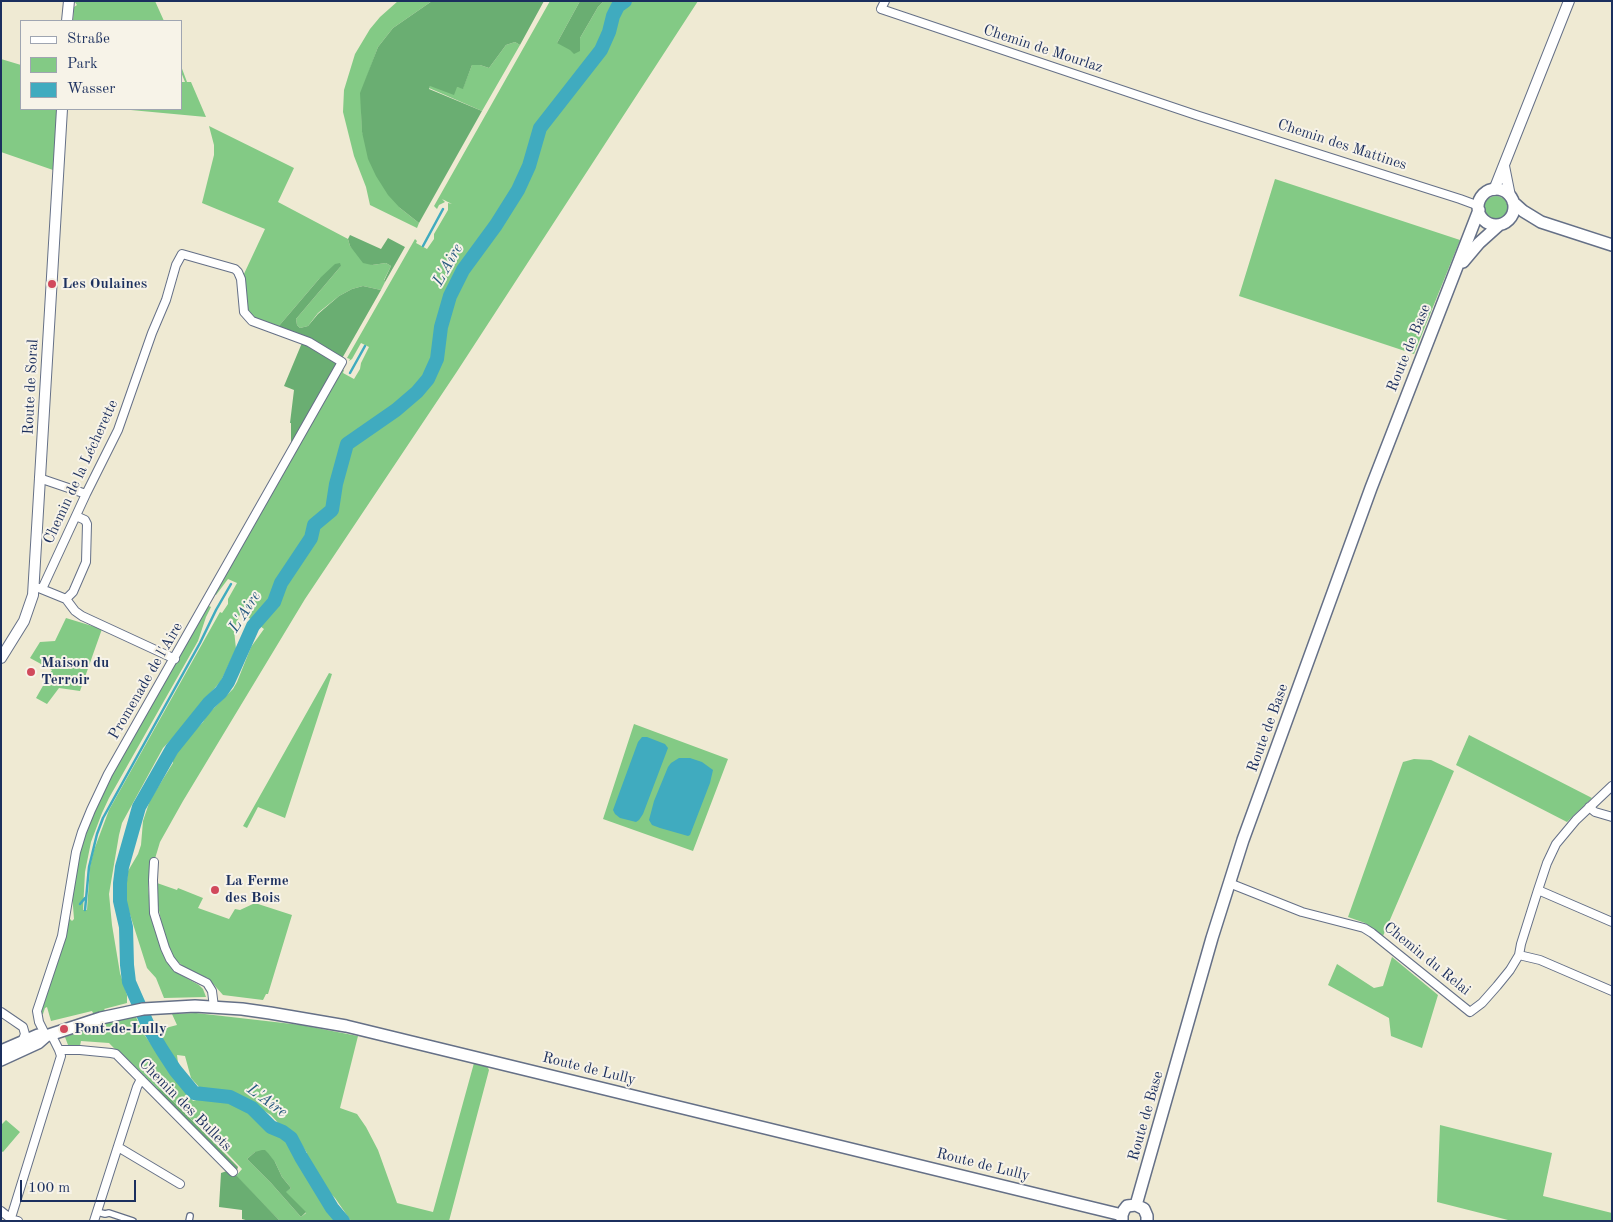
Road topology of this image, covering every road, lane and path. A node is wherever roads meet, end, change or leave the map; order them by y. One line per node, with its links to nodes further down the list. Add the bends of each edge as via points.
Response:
1 (68, 1): 4 (street)
2 (1568, 1): 7 (street)
3 (883, 5): 6 (street, Chemin de Mourlaz)
4 (67, 20)
5 (62, 110): 16 (street, Route de Soral)
6 (1196, 114): 10 (street, Chemin des Mattines)
7 (1504, 166): 8 (street); 9 (street)
8 (1494, 190): 9 (main road, via 1504,191); 10 (main road, via 1483,196)
9 (1512, 199): 11 (main road, via 1523,211); 12 (main road, via 1513,212)
10 (1479, 208): 12 (main road, via 1485,221); 14 (main road, Route de Base)
11 (1541, 222): 12 (main road); 13 (main road)
12 (1503, 223): 14 (main road, Route de Base, via 1479,243)
13 (1612, 245)
14 (1456, 272): 27 (main road, Route de Base, via 1374,480)
15 (342, 362): 17 (street, Chemin de la Lécherette, via 309,342 252,321 244,312 241,279 235,269 182,254 118,430); 22 (street, Promenade de l'Aire)
16 (39, 478): 17 (street); 19 (street, Route de Soral)
17 (86, 494): 18 (street, Chemin de la Lécherette)
18 (76, 516): 19 (street, Chemin de la Lécherette); 20 (street, via 87,524 86,562 73,592)
19 (37, 588): 20 (street); 21 (street, Route de Soral, via 24,621)
20 (66, 599): 22 (street, via 82,616)
21 (1, 658)
22 (175, 659): 34 (street, Promenade de l'Aire, via 108,774 82,832 62,936 38,1011 39,1022)
23 (1612, 786): 24 (street)
24 (1589, 806): 25 (street, via 1595,812); 28 (street, via 1556,844)
25 (1612, 817)
26 (154, 862): 32 (street, via 154,908 165,948 178,968 208,983)
27 (1229, 883): 30 (street, Chemin du Relai, via 1302,912 1364,928 1470,1012 1482,1003); 43 (main road, Route de Base)
28 (1538, 890): 29 (street); 30 (street)
29 (1612, 922)
30 (1520, 955): 31 (street, via 1540,960)
31 (1612, 991)
32 (214, 1007): 34 (main road, Route de Lully, via 164,1007 128,1012); 46 (main road, Route de Lully, via 346,1026)
33 (1, 1012): 35 (street, via 23,1027)
34 (49, 1035): 35 (main road, Route de Lully, via 38,1035); 36 (street, Promenade de l'Aire); 38 (main road, Route de Lully)
35 (22, 1042): 37 (main road, Route de Lully)
36 (59, 1050): 39 (street, Chemin des Bullets, via 114,1053); 47 (street, via 61,1056)
37 (1, 1051)
38 (1, 1060)
39 (141, 1080): 40 (street); 41 (street, Chemin des Bullets)
40 (118, 1147): 42 (street); 45 (street)
41 (233, 1172)
42 (180, 1184)
43 (1136, 1204): 46 (main road, via 1127,1206); 50 (main road, via 1144,1209)
44 (1, 1211): 47 (street)
45 (97, 1212): 48 (street); 49 (street)
46 (1122, 1218)
47 (13, 1220)
48 (94, 1221)
49 (133, 1221)
50 (1147, 1221)

